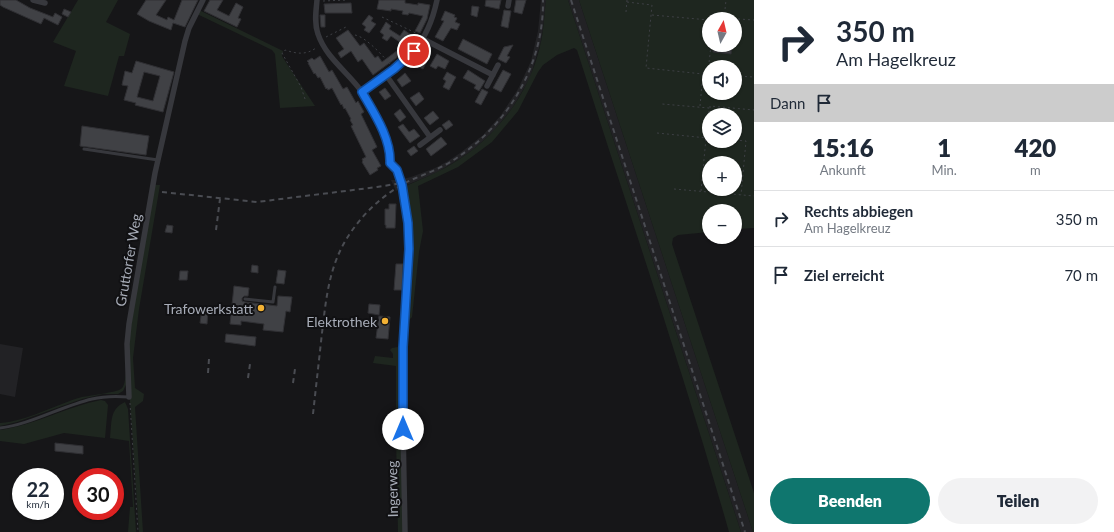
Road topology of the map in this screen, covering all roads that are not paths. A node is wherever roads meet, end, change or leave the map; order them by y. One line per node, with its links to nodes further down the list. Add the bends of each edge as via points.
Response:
1 (33, 0): 5 (street)
2 (204, 0): 16 (street, Gruttorfer Weg, via 185,41)
3 (437, 0): 6 (street)
4 (317, 1): 11 (street, Ingerweg, via 315,21 321,42)
5 (45, 3)
6 (424, 38): 8 (street, via 410,55); 9 (street)
7 (498, 65): 9 (street)
8 (386, 75): 11 (street); 13 (street)
9 (493, 75): 10 (street)
10 (487, 86)
11 (362, 92): 21 (street, Ingerweg, via 391,152 390,163 397,170 402,185 408,223 403,391)
12 (440, 130): 13 (street)
13 (430, 137): 14 (street)
14 (420, 145)
15 (84, 149): 16 (lane)
16 (158, 160): 19 (street, Gruttorfer Weg, via 129,324)
17 (275, 287): 18 (lane, via 273,302)
18 (245, 299)
19 (129, 397): 20 (lane, via 93,399)
20 (0, 428)
21 (404, 532)

